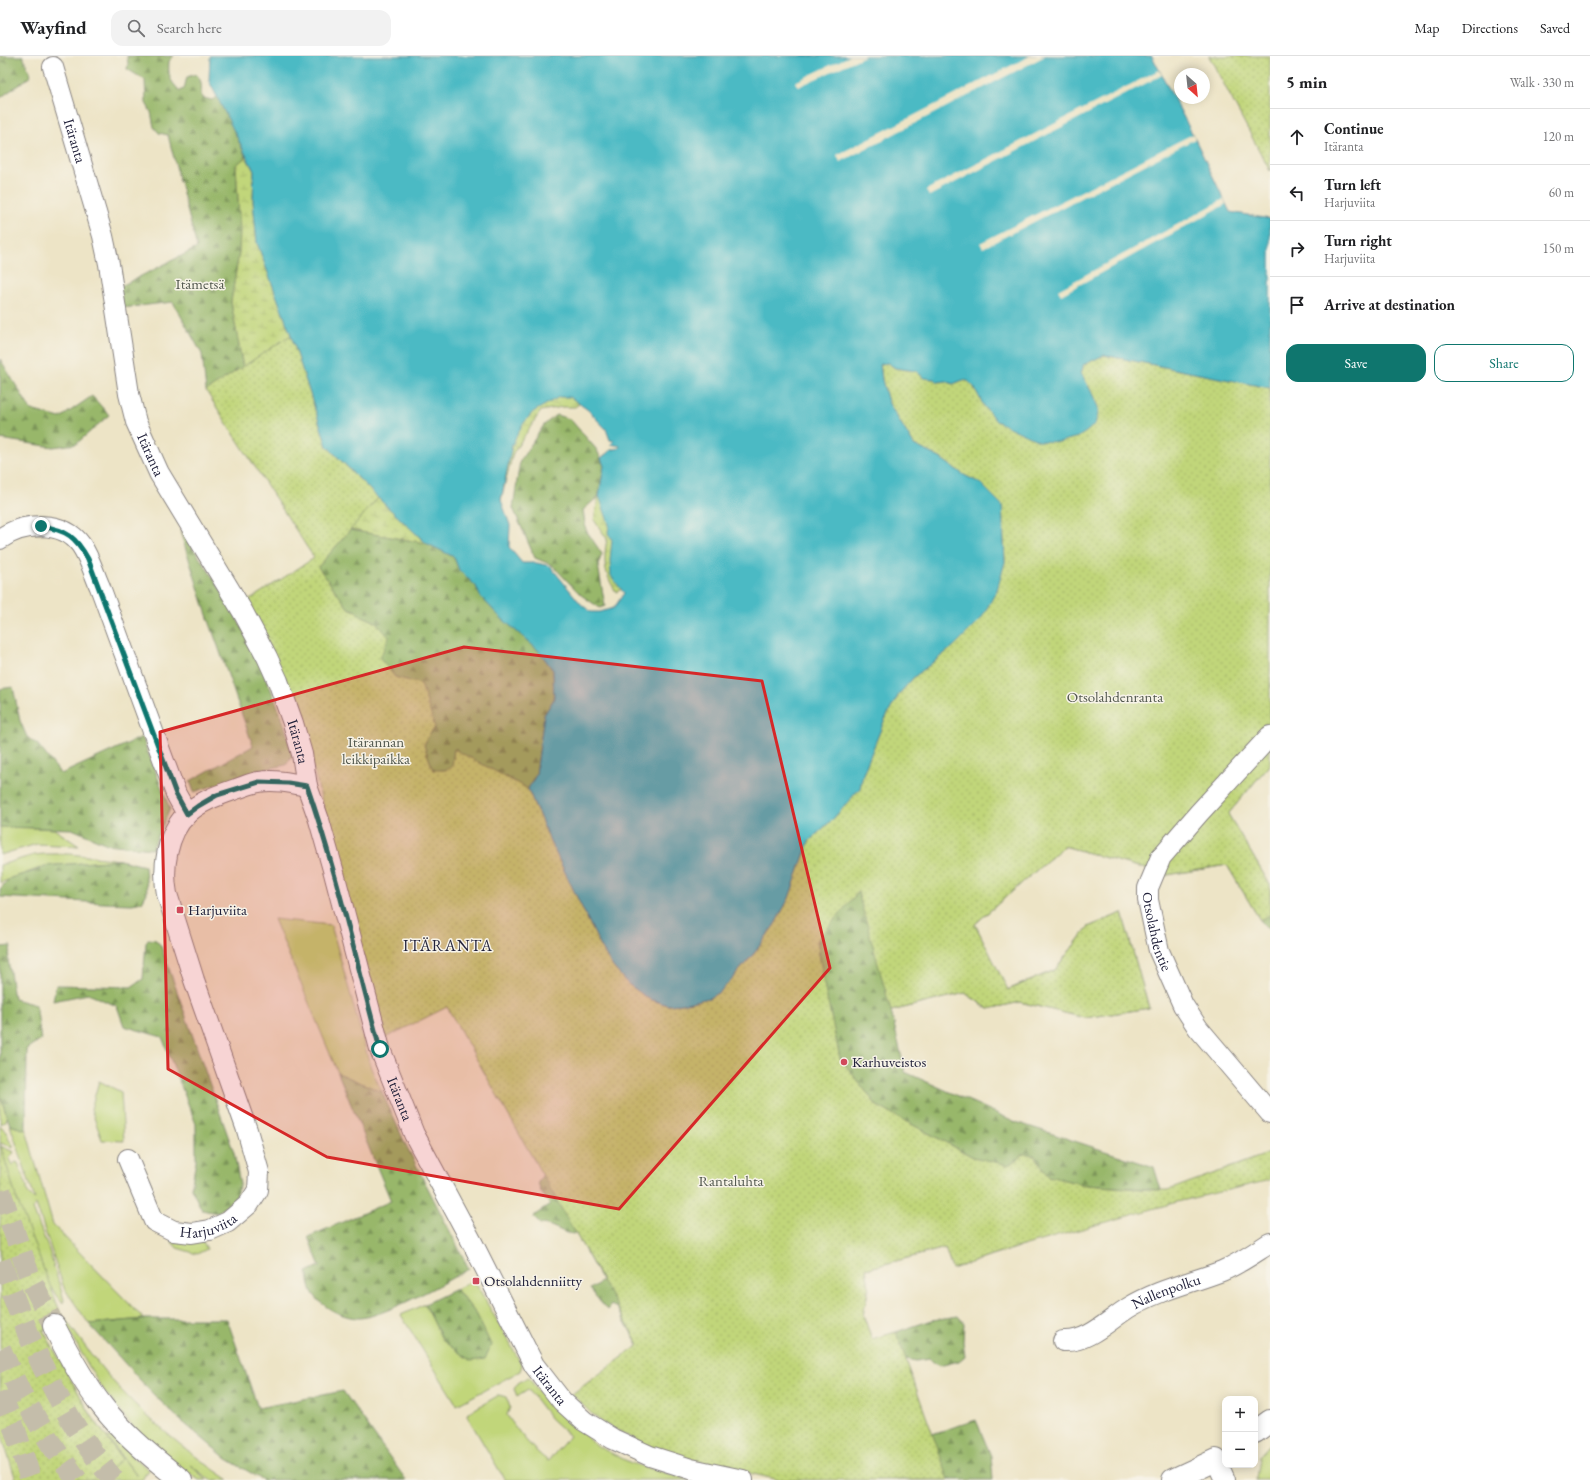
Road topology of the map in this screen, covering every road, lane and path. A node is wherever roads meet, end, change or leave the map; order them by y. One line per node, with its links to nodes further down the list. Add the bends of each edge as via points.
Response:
1 (53, 67): 4 (street, Itäranta, via 103,236 129,394 136,422 159,473 243,612 267,657 293,723 302,754)
2 (0, 539): 5 (street, via 16,530 41,526 68,534 81,545 100,587 176,794)
3 (1270, 736): 6 (street, Otsolahdentie, via 1161,857 1148,888 1148,900 1159,951 1183,1005 1198,1028)
4 (307, 786): 5 (street, Harjuviita, via 259,782 217,795); 15 (street, Itäranta, via 334,873 380,1049 397,1095 414,1134 534,1366 562,1401 584,1421 613,1439 664,1461)
5 (187, 814): 7 (street, Harjuviita, via 179,824 168,850 164,881 194,980 247,1130 259,1172 258,1190 249,1204 228,1222 210,1230 192,1233 174,1231 154,1221)
6 (1270, 1113)
7 (128, 1159)
8 (1270, 1243): 10 (street, Nallenpolku, via 1230,1267 1144,1299 1095,1331 1078,1339)
9 (54, 1326): 14 (main road, via 77,1370 103,1408 146,1451)
10 (1063, 1341)
11 (1270, 1421): 12 (main road)
12 (1258, 1430)
13 (1220, 1457): 16 (main road); 17 (main road); 18 (street)
14 (181, 1480)
15 (743, 1480)
16 (1173, 1480)
17 (1196, 1480)
18 (1225, 1480)

